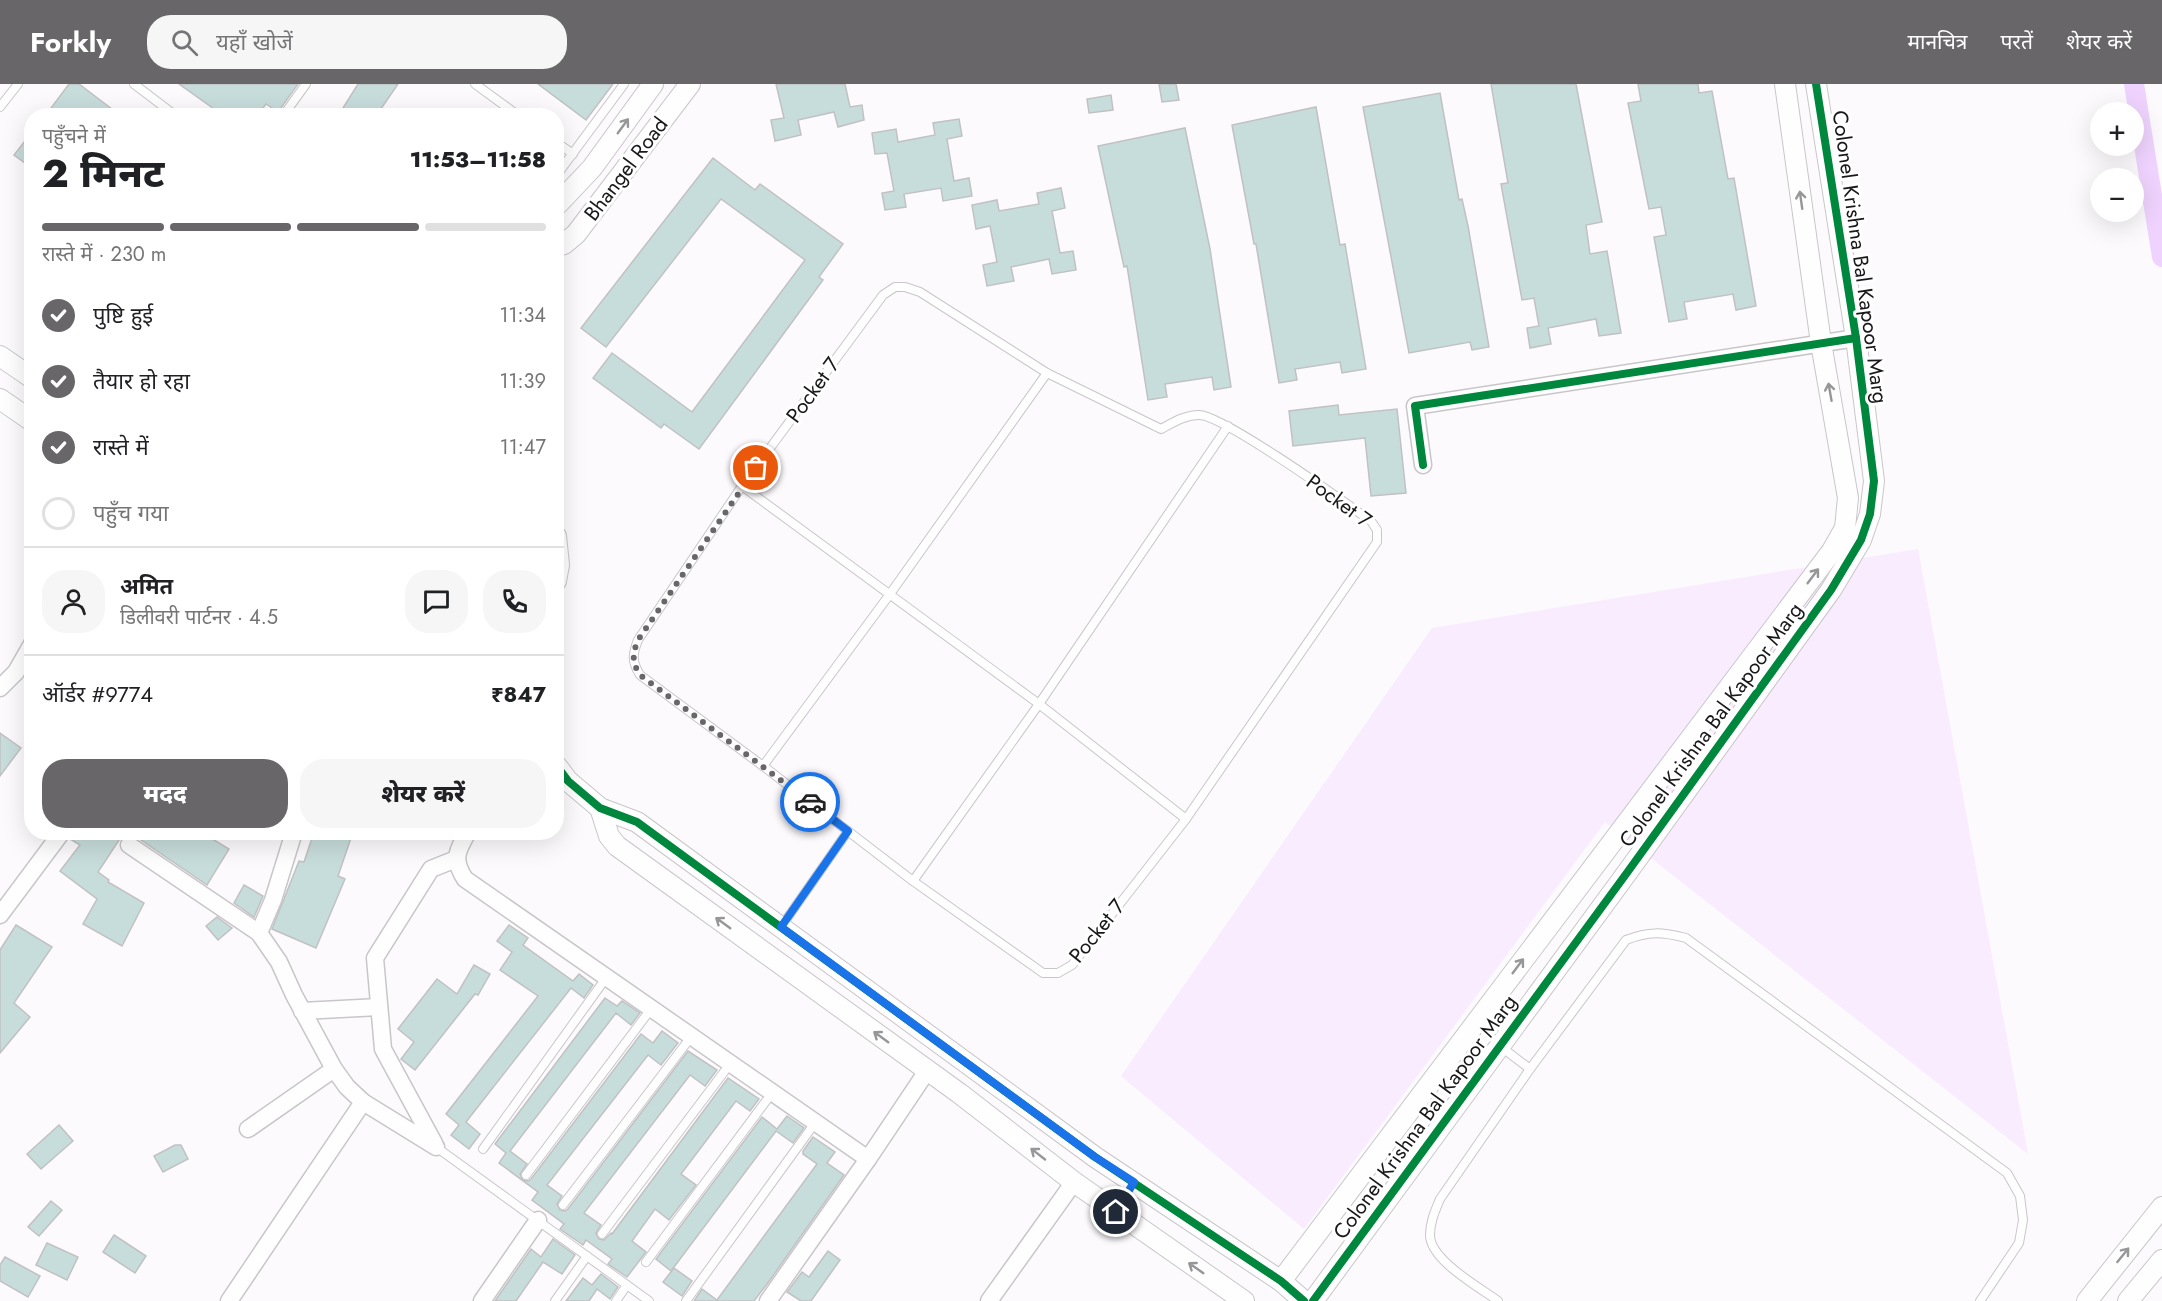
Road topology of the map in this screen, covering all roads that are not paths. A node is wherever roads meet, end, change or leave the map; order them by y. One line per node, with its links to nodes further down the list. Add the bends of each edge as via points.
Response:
1 (18, 84): 10 (lane)
2 (134, 84): 11 (lane)
3 (306, 84): 12 (lane)
4 (475, 84): 13 (lane)
5 (624, 84): 15 (lane)
6 (653, 84): 17 (street, Bhangel Road, one-way to 6)
7 (690, 84): 18 (street, Bhangel Road)
8 (1785, 84): 22 (street, one-way to 8)
9 (1816, 84): 21 (street, Colonel Krishna Bal Kapoor Marg)
10 (0, 107)
11 (166, 108)
12 (290, 108)
13 (508, 108)
14 (564, 148): 15 (lane)
15 (573, 154): 16 (lane)
16 (564, 166)
17 (592, 168): 18 (street); 19 (street, Bhangel Road)
18 (613, 185): 20 (street, Bhangel Road)
19 (564, 198)
20 (564, 244)
21 (1856, 338): 22 (street); 54 (street, Colonel Krishna Bal Kapoor Marg, via 1874,480 1870,514 1861,540 1824,600)
22 (1821, 343): 29 (street, via 1415,406); 79 (street, one-way to 22, via 1832,551 1845,528 1848,498)
23 (0, 356): 24 (street)
24 (24, 372)
25 (1047, 373): 28 (lane, Pocket 7, via 1161,429 1182,418 1202,415); 30 (lane, Pocket 7, via 920,292 895,287 884,295); 31 (lane)
26 (0, 399): 27 (street)
27 (24, 416)
28 (1228, 426): 34 (lane); 38 (lane, Pocket 7, via 1371,521 1377,530 1377,542)
29 (1423, 465)
30 (742, 486): 31 (lane); 35 (lane, Pocket 7, via 638,640 633,665 640,675)
31 (890, 594): 34 (lane); 35 (lane)
32 (24, 658): 33 (street)
33 (0, 688)
34 (1039, 704): 38 (lane); 45 (lane)
35 (763, 766): 39 (lane, Pocket 7)
36 (564, 776): 37 (street)
37 (600, 808): 47 (street, via 637,822); 59 (street, one-way to 37, via 617,846 609,837)
38 (1186, 819): 45 (lane, Pocket 7, via 1072,965 1058,973 1043,973)
39 (848, 831): 45 (lane, Pocket 7); 47 (lane)
40 (56, 840): 46 (street)
41 (292, 840): 48 (street)
42 (463, 840): 44 (street)
43 (129, 845): 48 (street)
44 (456, 859): 49 (street, via 465,879); 50 (street, via 431,869 375,958)
45 (913, 881)
46 (0, 913)
47 (781, 927): 58 (street)
48 (258, 933): 52 (street, via 279,962)
49 (606, 978): 51 (street); 66 (lane)
50 (379, 1007): 52 (street); 65 (street, via 383,1049)
51 (651, 1009): 53 (street); 68 (lane)
52 (302, 1011): 56 (street)
53 (691, 1037): 55 (street); 71 (lane)
54 (1500, 1046): 57 (lane); 91 (street, Colonel Krishna Bal Kapoor Marg)
55 (730, 1064): 61 (street); 75 (lane)
56 (334, 1069): 62 (street); 64 (street)
57 (1530, 1069): 92 (lane, via 1440,1199 1432,1219 1430,1237 1434,1250); 93 (lane, via 1626,940 1644,933 1665,932 1686,938 2007,1173 2020,1196 2023,1220 2019,1243)
58 (978, 1070): 60 (street); 70 (street)
59 (927, 1071): 60 (street); 67 (street)
60 (958, 1092): 69 (street, one-way to 60)
61 (772, 1093): 63 (street); 78 (lane)
62 (363, 1102): 65 (street); 81 (street)
63 (815, 1123): 67 (street); 86 (lane)
64 (248, 1129)
65 (436, 1147): 74 (lane)
66 (483, 1149)
67 (868, 1159): 87 (street)
68 (526, 1175)
69 (1074, 1182): 73 (street); 88 (street)
70 (1134, 1182): 73 (street); 79 (street)
71 (563, 1205)
72 (2162, 1207): 94 (street, one-way to 72)
73 (1116, 1212): 89 (street, one-way to 73)
74 (538, 1220): 76 (lane); 82 (street)
75 (602, 1234)
76 (587, 1256): 80 (lane); 83 (lane)
77 (2162, 1260): 95 (street)
78 (646, 1262)
79 (1281, 1281): 90 (street)
80 (627, 1285): 84 (lane); 85 (lane)
81 (229, 1301)
82 (482, 1301)
83 (555, 1301)
84 (616, 1301)
85 (649, 1301)
86 (686, 1301)
87 (768, 1301)
88 (989, 1301)
89 (1244, 1301)
90 (1304, 1301)
91 (1313, 1301)
92 (1498, 1301)
93 (1980, 1301)
94 (2087, 1301)
95 (2128, 1301)

